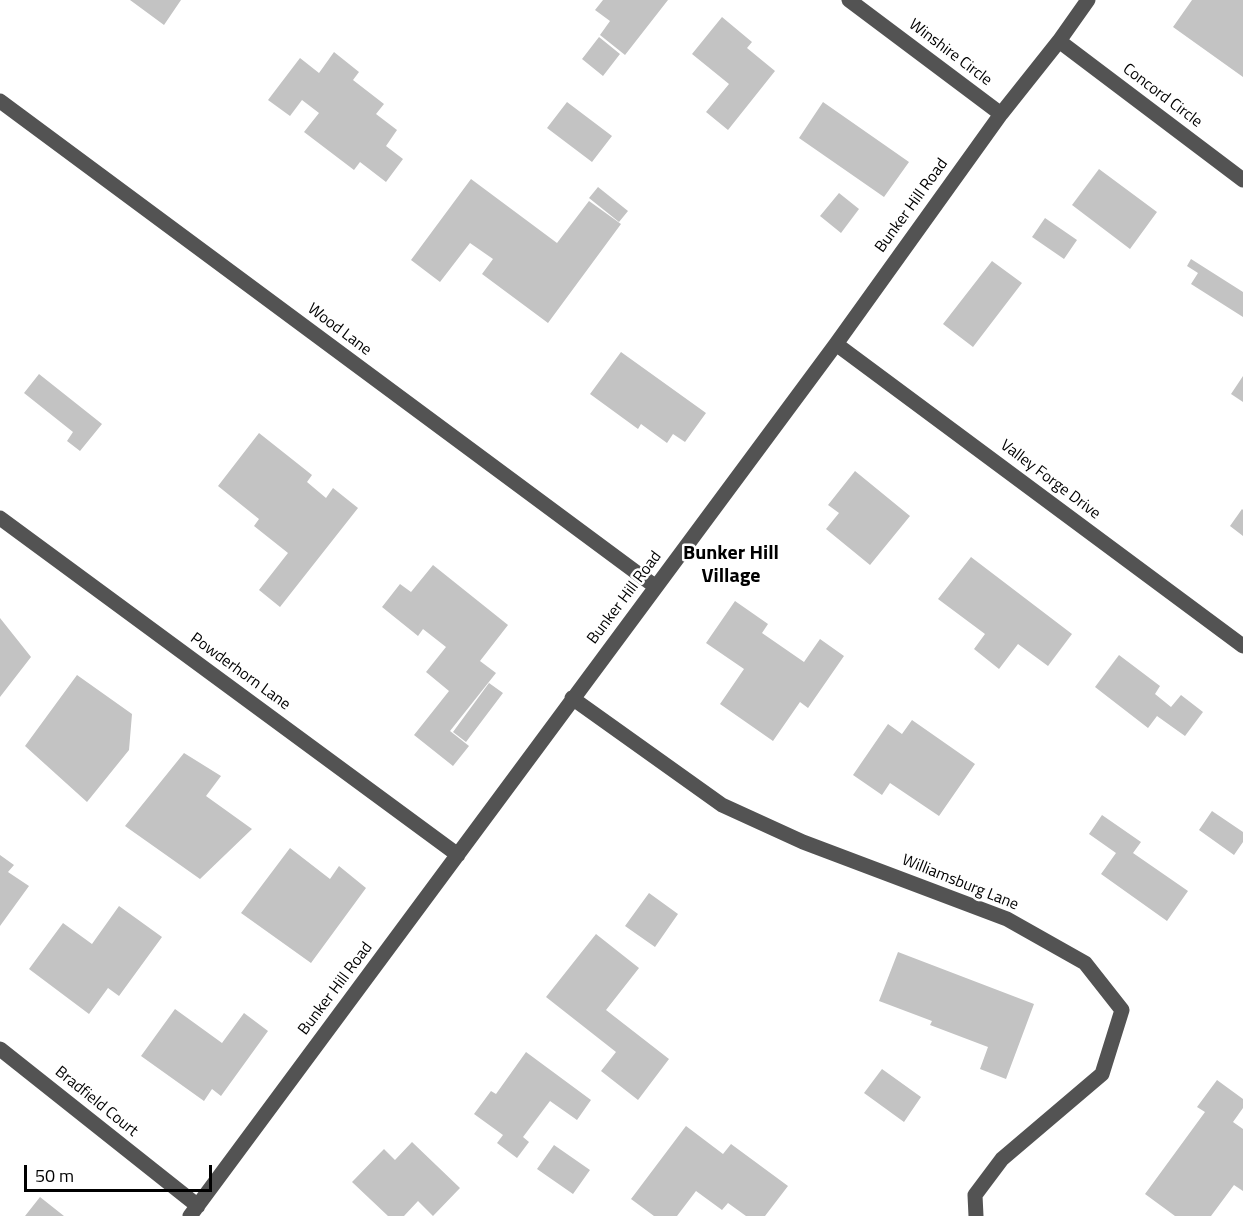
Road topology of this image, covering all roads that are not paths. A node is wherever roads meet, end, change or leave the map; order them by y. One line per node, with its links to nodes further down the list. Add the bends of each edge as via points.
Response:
1 (849, 0): 5 (street, Winshire Circle)
2 (1088, 0): 3 (street, Bunker Hill Road)
3 (1059, 41): 5 (street, Bunker Hill Road); 6 (street, Concord Circle)
4 (0, 101): 9 (street, Wood Lane)
5 (1001, 114): 7 (street, Bunker Hill Road)
6 (1243, 180)
7 (836, 344): 9 (street, Bunker Hill Road); 10 (street, Valley Forge Drive)
8 (0, 518): 12 (street, Powderhorn Lane)
9 (656, 587): 11 (street, Bunker Hill Road)
10 (1243, 646)
11 (572, 698): 12 (street, Bunker Hill Road); 15 (street, Williamsburg Lane, via 722,805 803,842 1007,919 1085,963 1122,1010 1102,1074 1002,1159 975,1196)
12 (458, 855): 14 (street, Bunker Hill Road)
13 (0, 1049): 14 (street, Bradfield Court)
14 (194, 1211)
15 (976, 1216)

